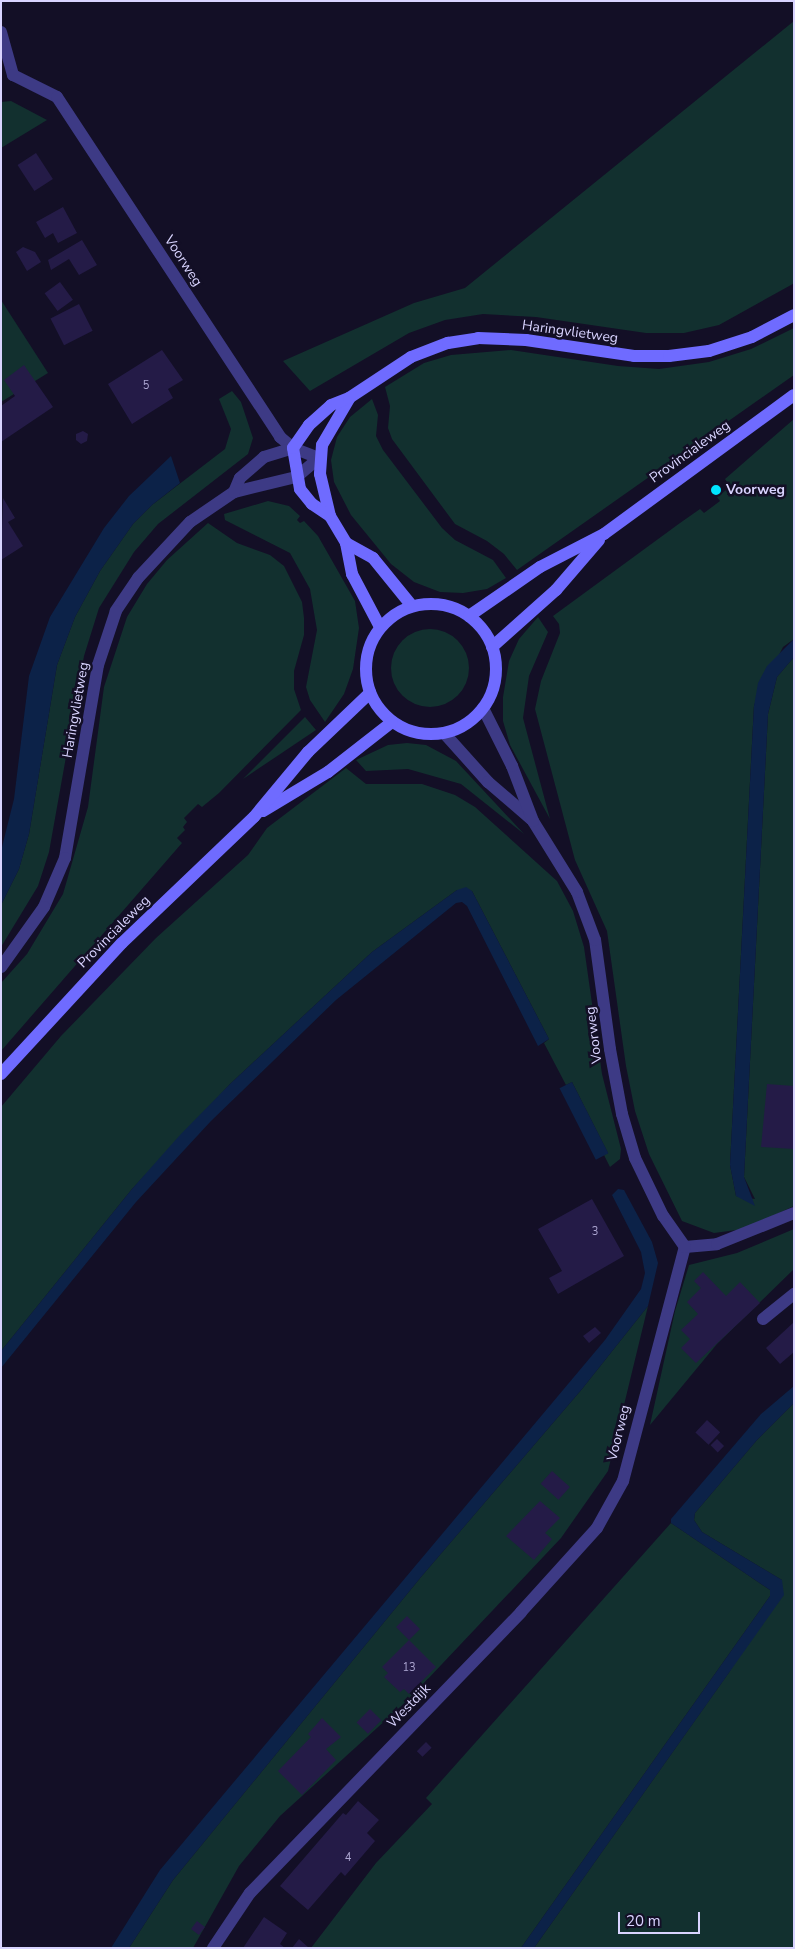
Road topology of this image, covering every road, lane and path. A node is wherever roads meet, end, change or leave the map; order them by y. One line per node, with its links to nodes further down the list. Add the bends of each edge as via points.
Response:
1 (1, 32): 2 (street, Voorweg)
2 (7, 77): 6 (street, Voorweg, via 57,97 280,436)
3 (794, 315): 5 (main road, Haringvlietweg, via 752,337 709,351 669,356 634,356 526,340 478,338 448,343 411,357)
4 (794, 394): 11 (main road, Provincialeweg)
5 (349, 398): 6 (main road, Haringvlietweg, via 330,405); 7 (main road, Haringvlietweg, via 327,431)
6 (293, 448): 7 (street); 8 (main road); 9 (street, Haringvlietweg, via 264,458 240,478)
7 (319, 458): 8 (street, Haringvlietweg); 10 (main road)
8 (296, 477): 9 (street, Haringvlietweg); 10 (main road, via 312,504)
9 (234, 492): 23 (street, Haringvlietweg, via 190,522 164,548 116,611 98,665 65,858 44,907)
10 (330, 516): 12 (main road)
11 (604, 534): 14 (main road, Provincialeweg, via 540,567); 16 (main road, Provincialeweg, via 556,590)
12 (346, 543): 13 (main road, via 373,558); 15 (main road, via 352,574)
13 (412, 606): 14 (main road, via 442,605); 15 (main road, via 395,614)
14 (470, 616): 16 (main road)
15 (380, 627): 17 (main road, via 366,658)
16 (492, 647): 18 (main road, via 496,672)
17 (370, 693): 19 (main road); 21 (main road, Provincialeweg, via 308,752)
18 (484, 708): 20 (main road, via 462,727); 22 (street, Voorweg)
19 (392, 722): 20 (main road, via 417,733); 21 (main road, Provincialeweg, via 328,772)
20 (444, 734): 22 (street, Voorweg, via 488,782)
21 (254, 817): 24 (main road, Provincialeweg, via 122,943)
22 (533, 820): 26 (street, Voorweg, via 577,892 595,940 624,1123 635,1158 663,1216)
23 (1, 967)
24 (1, 1074)
25 (794, 1213): 26 (street, via 717,1244)
26 (685, 1247): 29 (street, Voorweg)
27 (794, 1294): 28 (street)
28 (763, 1319)
29 (623, 1481): 30 (street, Westdijk, via 597,1528 521,1612 250,1893)
30 (213, 1948)

